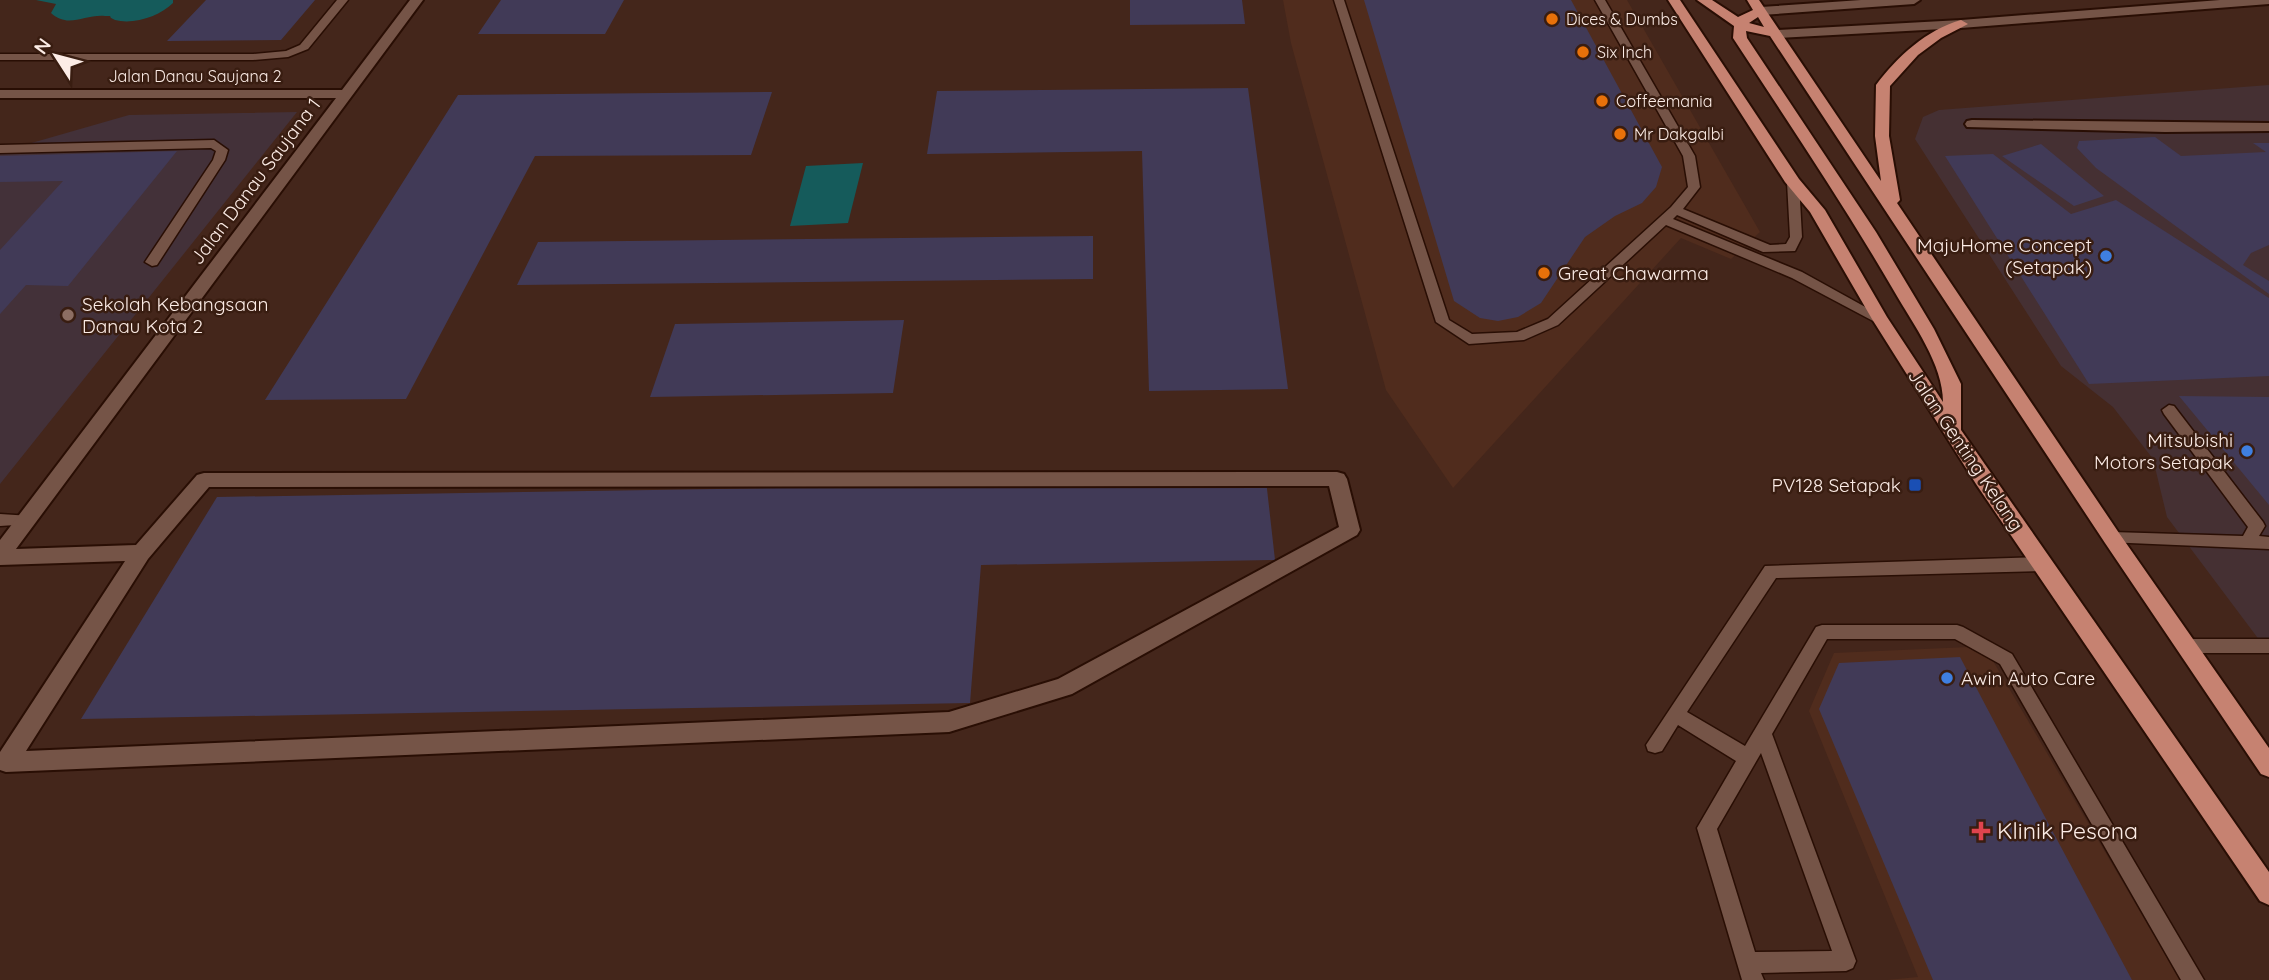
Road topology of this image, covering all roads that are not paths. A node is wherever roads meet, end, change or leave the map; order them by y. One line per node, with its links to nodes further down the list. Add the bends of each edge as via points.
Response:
1 (343, 0): 13 (lane, via 304,47 288,54)
2 (417, 0): 15 (street, Jalan Danau Saujana 1)
3 (1339, 0): 21 (lane, via 1443,322 1469,339 1519,337 1553,322)
4 (1600, 0): 21 (lane, via 1689,156 1694,187)
5 (1674, 0): 19 (main road, Jalan Genting Kelang)
6 (1703, 0): 11 (main road)
7 (1914, 0): 9 (street)
8 (2269, 0): 10 (street)
9 (1757, 5): 11 (main road); 12 (main road)
10 (1961, 24): 12 (street); 20 (main road, via 1913,52 1883,85 1882,136)
11 (1741, 25): 12 (main road); 25 (main road, via 1740,38 1868,232 1925,329 1952,384)
12 (1778, 34): 20 (main road)
13 (0, 57)
14 (0, 94): 15 (street, Jalan Danau Saujana 2)
15 (347, 94): 27 (street, Jalan Danau Saujana 1)
16 (1972, 124): 17 (street)
17 (2269, 127)
18 (0, 149): 22 (lane, via 214,144 222,150 219,160)
19 (1793, 183): 21 (lane, via 1796,237 1790,248 1768,249); 23 (main road, Jalan Genting Kelang, via 1817,210)
20 (1894, 211): 28 (main road)
21 (1670, 215): 23 (lane)
22 (152, 262)
23 (1880, 319): 25 (main road, Jalan Genting Kelang)
24 (2169, 410): 29 (lane, via 2258,526)
25 (1952, 430): 33 (main road, Jalan Genting Kelang)
26 (0, 520): 27 (lane)
27 (25, 520): 32 (street, Jalan Danau Saujana 1)
28 (2112, 538): 29 (lane); 34 (main road)
29 (2248, 542): 30 (lane)
30 (2269, 543)
31 (141, 553): 31 (street, via 204,480 1337,479 1350,530 1064,687 949,722 6,762); 32 (street)
32 (0, 556)
33 (2043, 564): 36 (lane, via 1771,571); 41 (main road, Jalan Genting Kelang)
34 (2185, 646): 35 (lane); 40 (main road)
35 (2269, 646)
36 (1675, 714): 38 (lane); 39 (lane)
37 (1762, 731): 39 (lane); 42 (lane, via 1846,961); 43 (lane, via 1822,632 1957,632 2006,659)
38 (1655, 745)
39 (1747, 757): 42 (lane, via 1707,828)
40 (2269, 767)
41 (2269, 893)
42 (1751, 972)
43 (2193, 980)

